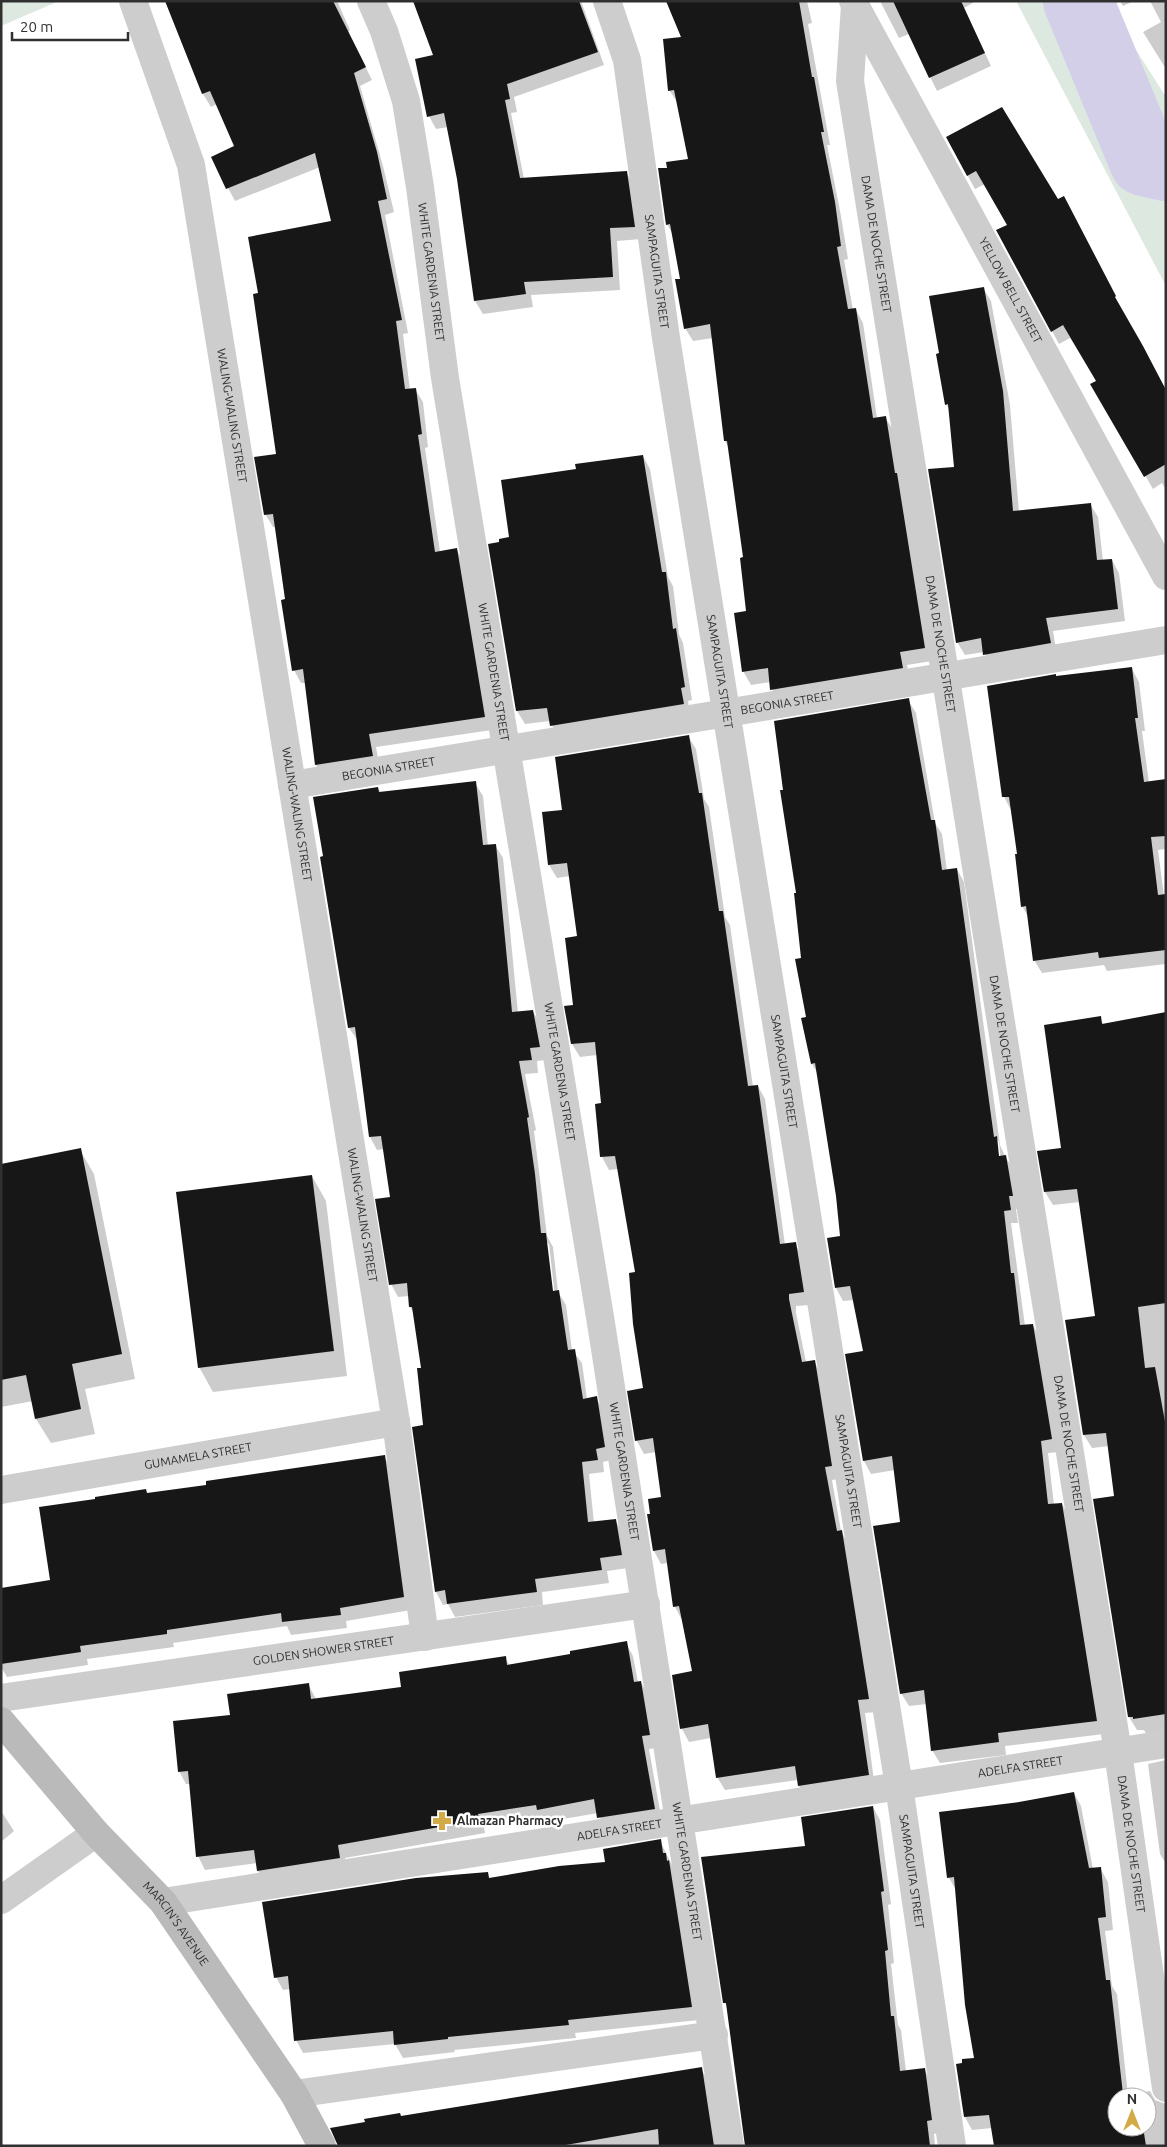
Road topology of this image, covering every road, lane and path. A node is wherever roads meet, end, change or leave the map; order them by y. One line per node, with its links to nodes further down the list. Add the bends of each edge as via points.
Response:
1 (133, 1): 10 (street, WALING-WALING STREET, via 191,166)
2 (371, 1): 9 (street, WHITE GARDENIA STREET, via 406,102 446,378)
3 (607, 1): 8 (street, SAMPAGUITA STREET, via 626,60)
4 (854, 3): 5 (street, YELLOW BELL STREET); 7 (street, DAMA DE NOCHE STREET, via 850,81)
5 (1165, 578)
6 (1166, 640): 7 (street, BEGONIA STREET)
7 (945, 676): 8 (street, BEGONIA STREET); 18 (street, DAMA DE NOCHE STREET)
8 (725, 713): 9 (street, BEGONIA STREET); 19 (street, SAMPAGUITA STREET)
9 (507, 749): 10 (street, BEGONIA STREET); 13 (street, WHITE GARDENIA STREET)
10 (292, 784): 11 (street, WALING-WALING STREET)
11 (396, 1422): 12 (street, GUMAMELA STREET); 14 (street, WALING-WALING STREET)
12 (1, 1490)
13 (646, 1604): 14 (street, GOLDEN SHOWER STREET); 20 (street, WHITE GARDENIA STREET)
14 (426, 1637): 15 (street, GOLDEN SHOWER STREET)
15 (1, 1698)
16 (1, 1721): 21 (main road, MARCIN'S AVENUE)
17 (1166, 1744): 18 (street, ADELFA STREET)
18 (1118, 1752): 19 (street, ADELFA STREET); 25 (street, DAMA DE NOCHE STREET)
19 (899, 1786): 20 (street, ADELFA STREET); 29 (street, SAMPAGUITA STREET)
20 (678, 1820): 23 (street, ADELFA STREET); 24 (street, WHITE GARDENIA STREET)
21 (96, 1833): 22 (street); 23 (main road, MARCIN'S AVENUE)
22 (1, 1900)
23 (163, 1902): 26 (main road, MARCIN'S AVENUE)
24 (714, 2036): 26 (street); 28 (street, WHITE GARDENIA STREET)
25 (1166, 2088)
26 (294, 2094): 27 (main road, MARCIN'S AVENUE)
27 (322, 2146)
28 (730, 2146)
29 (952, 2146)

